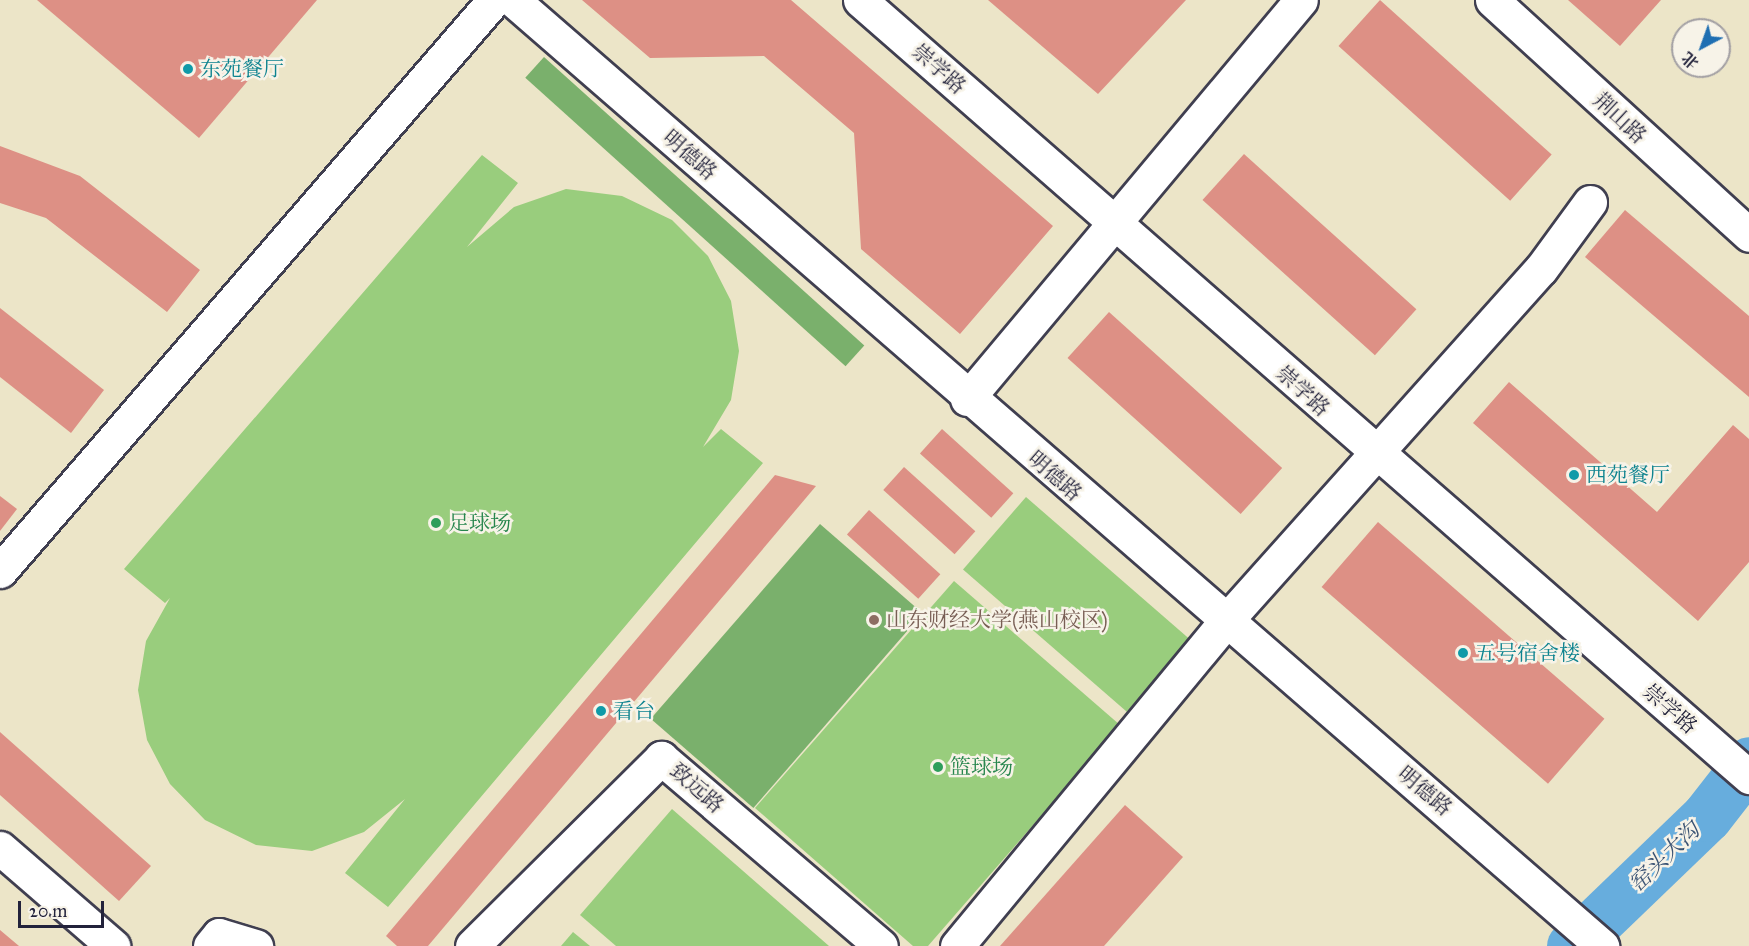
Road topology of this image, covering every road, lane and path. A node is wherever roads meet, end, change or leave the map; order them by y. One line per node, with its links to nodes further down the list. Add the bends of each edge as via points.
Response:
1 (494, 0): 11 (main road)
2 (513, 0): 9 (main road, 明德路)
3 (860, 0): 7 (main road, 崇学路)
4 (1301, 0): 7 (main road)
5 (1491, 0): 8 (main road, 荆山路)
6 (1590, 202): 10 (main road, via 1541,269)
7 (1114, 223): 9 (main road); 10 (main road, 崇学路)
8 (1749, 235)
9 (967, 399): 12 (main road, 明德路)
10 (1376, 456): 12 (main road); 13 (main road, 崇学路)
11 (0, 570)
12 (1226, 622): 20 (main road); 21 (main road, 明德路, via 1521,872)
13 (1749, 777)
14 (0, 848): 15 (main road)
15 (113, 946)
16 (210, 946): 17 (main road, via 219,935)
17 (256, 946)
18 (472, 946): 19 (main road, 致远路, via 661,758)
19 (881, 946)
20 (957, 946)
21 (1602, 946)

